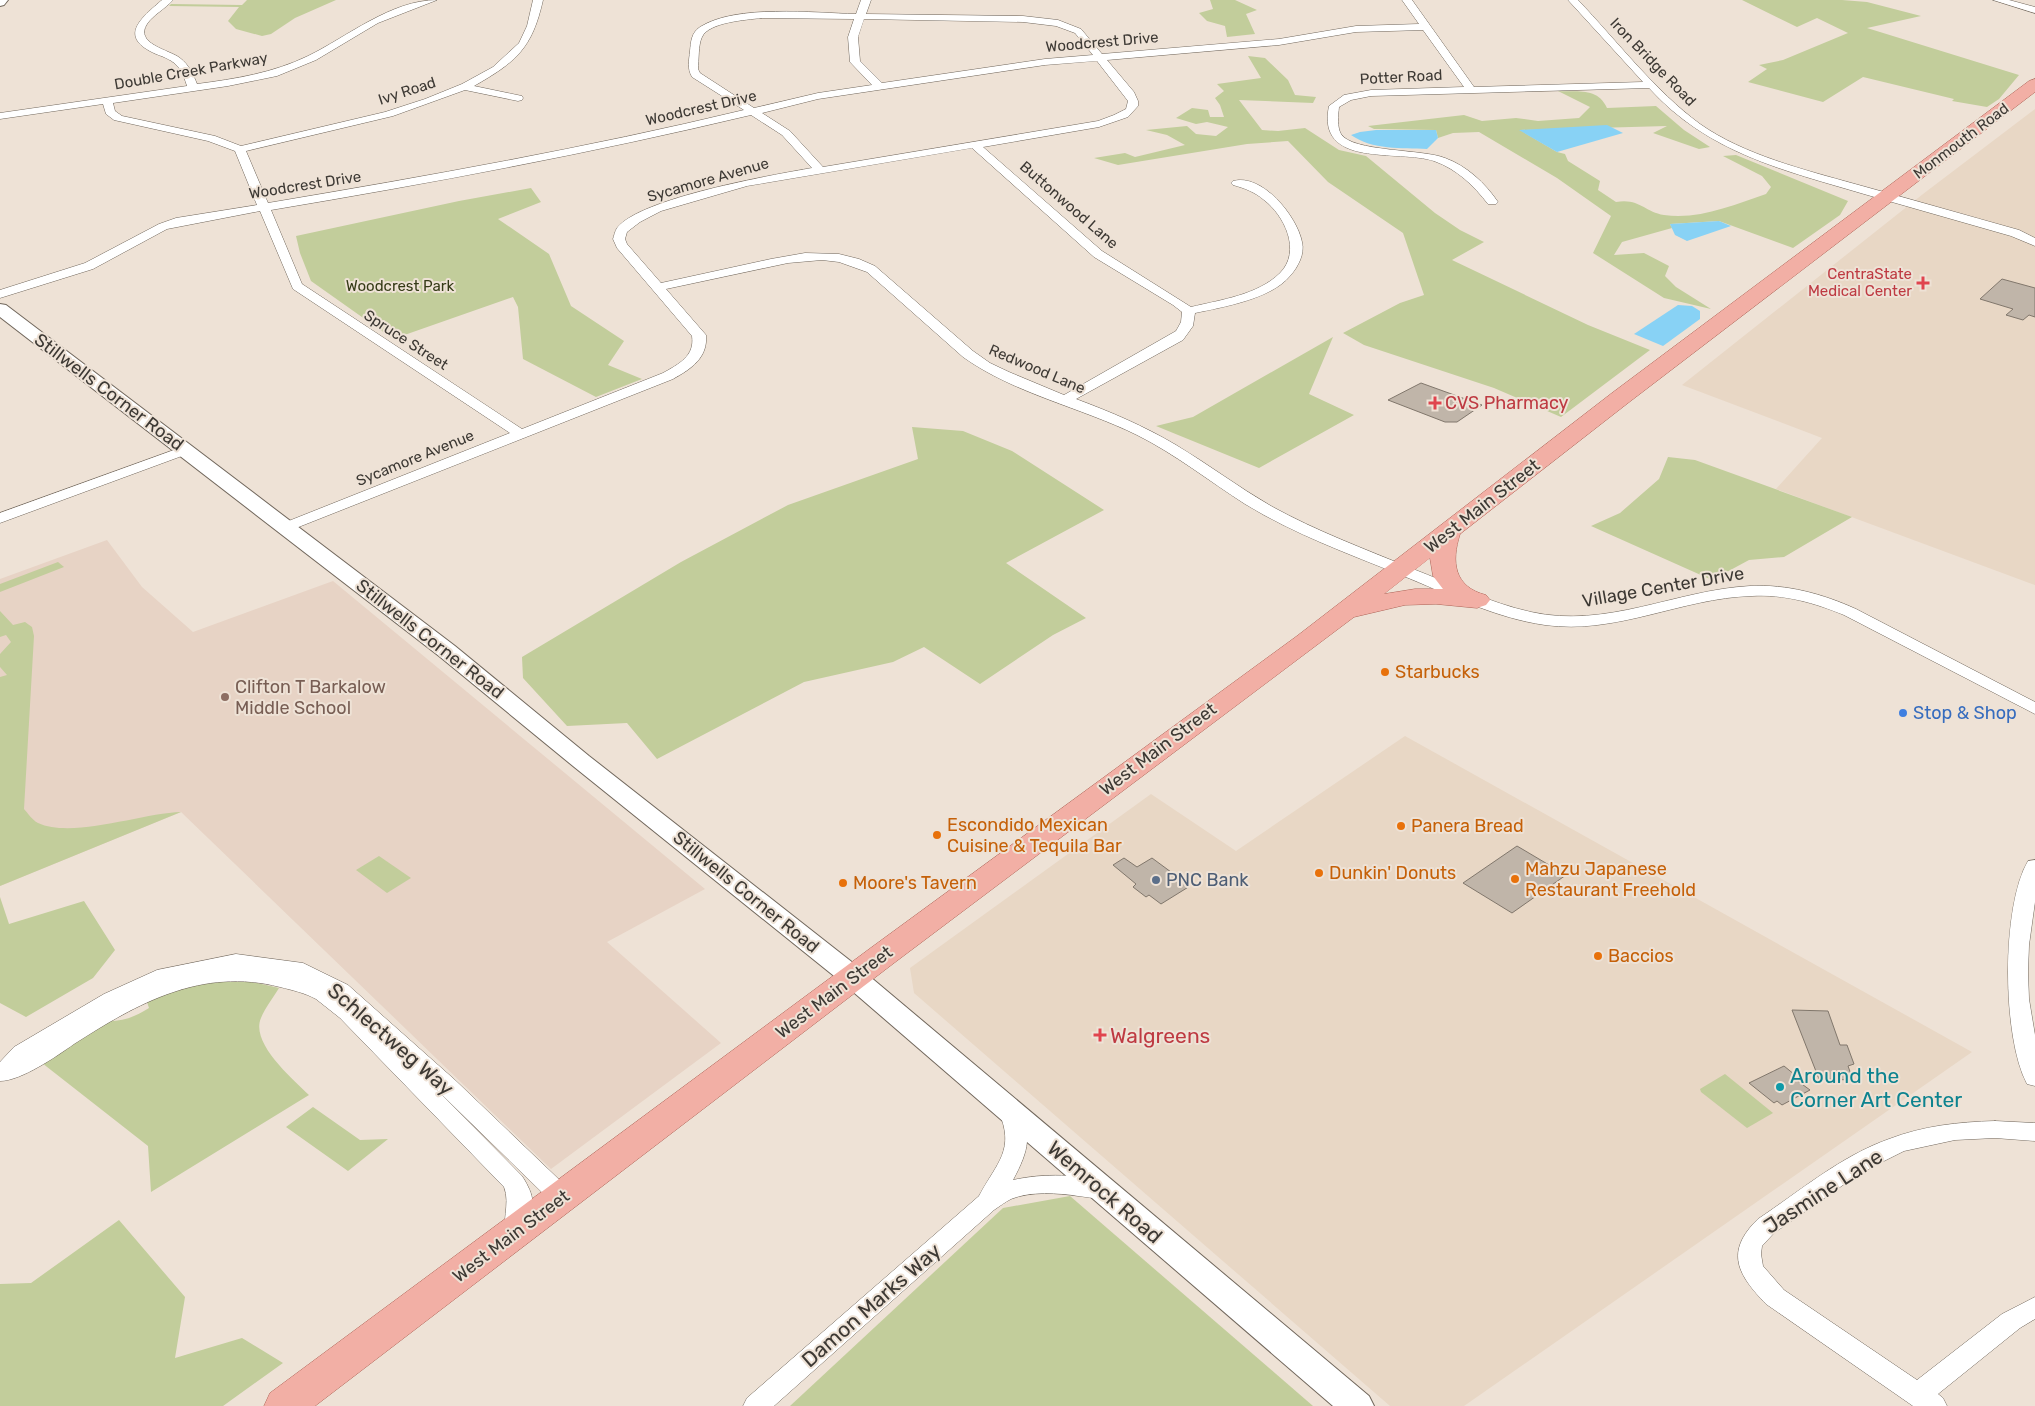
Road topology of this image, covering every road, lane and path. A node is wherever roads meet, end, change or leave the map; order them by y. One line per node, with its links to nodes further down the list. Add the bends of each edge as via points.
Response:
1 (168, 0): 16 (street, via 141,25 139,37 147,46 181,64)
2 (432, 0): 16 (street, Double Creek Parkway, via 375,21 293,67 249,79)
3 (538, 0): 14 (street, Ivy Road, via 530,32 519,49 498,68)
4 (866, 0): 9 (street)
5 (1407, 0): 10 (street)
6 (1573, 0): 13 (street, Iron Bridge Road)
7 (1998, 0): 8 (street)
8 (2035, 10)
9 (860, 16): 11 (street, Sycamore Avenue, via 1023,19 1058,23 1081,33); 15 (street, via 853,37 855,62); 20 (street, Sycamore Avenue, via 755,15 721,21 702,30 696,38 693,69 696,75)
10 (1426, 27): 11 (street, Woodcrest Drive, via 1356,29 1279,42); 17 (street)
11 (1101, 57): 15 (street, Woodcrest Drive, via 1037,63); 22 (street, Sycamore Avenue, via 1133,98 1133,106 1127,113 1099,124)
12 (2035, 84): 26 (main road, Monmouth Road)
13 (1651, 85): 17 (street, Potter Road); 26 (street, Iron Bridge Road, via 1687,119 1746,152 1796,172)
14 (464, 87): 18 (street); 23 (street, Ivy Road, via 379,116)
15 (880, 87): 20 (street, Woodcrest Drive, via 818,96)
16 (193, 88): 19 (street, Double Creek Parkway)
17 (1470, 89): 27 (street, Potter Road, via 1348,96 1334,106 1334,130 1338,139 1362,148 1420,154 1443,160 1478,184)
18 (518, 98)
19 (106, 101): 21 (street, Double Creek Parkway); 23 (street, via 110,112 118,118 211,138)
20 (752, 112): 24 (street, via 786,133); 28 (street, Woodcrest Drive, via 451,176)
21 (0, 116)
22 (975, 144): 24 (street, Sycamore Avenue); 33 (street, Buttonwood Lane, via 1098,254)
23 (240, 149): 28 (street, Spruce Street)
24 (820, 170): 30 (street, Sycamore Avenue, via 744,183 652,211 632,221 622,230 621,246)
25 (1237, 184): 33 (street, via 1264,193 1278,207 1292,227 1297,241 1297,258 1285,276 1261,290)
26 (1886, 198): 29 (street, Iron Bridge Road, via 2015,233); 39 (main road, West Main Street, via 1628,392)
27 (1492, 202)
28 (263, 207): 31 (street, Woodcrest Drive, via 166,225 138,236 85,267); 35 (street, Spruce Street, via 297,286)
29 (2035, 242)
30 (659, 287): 34 (street, Redwood Lane, via 795,258 827,257 855,262 871,269 977,361); 35 (street, Sycamore Avenue, via 699,335 700,347 692,360 668,376)
31 (0, 294)
32 (0, 309): 36 (street, Stillwells Corner Road)
33 (1189, 311): 34 (street, via 1189,322 1178,337)
34 (1065, 400): 40 (street, Redwood Lane, via 1141,431 1267,510)
35 (520, 434): 38 (street, Sycamore Avenue)
36 (185, 450): 37 (street); 38 (street, Stillwells Corner Road)
37 (0, 518)
38 (286, 527): 46 (street, Stillwells Corner Road, via 447,651)
39 (1448, 533): 40 (main road, West Main Street); 41 (main road, via 1441,550 1444,572 1454,588)
40 (1401, 569): 41 (street, Village Center Drive); 42 (main road, West Main Street)
41 (1472, 598): 42 (main road, via 1394,599); 43 (street, Village Center Drive, via 1526,616 1584,623 1738,591 1802,596 1850,612)
42 (1339, 615): 46 (main road, West Main Street)
43 (2035, 709)
44 (2035, 866): 45 (street, via 2018,938)
45 (2027, 973): 48 (street, via 2018,996)
46 (853, 977): 49 (street, Wemrock Road); 52 (main road, West Main Street)
47 (1, 1074): 52 (street, Schlectweg Way, via 22,1053 111,998 164,975 236,961 303,970 341,990); 54 (street, Schlectweg Way, via 32,1061 142,996 179,981 228,973 263,975 303,985 323,994 346,1013 514,1182 520,1197)
48 (2035, 1078)
49 (1008, 1108): 51 (street, Wemrock Road); 53 (street, Damon Marks Way, via 1017,1132 1013,1154 1002,1180)
50 (2035, 1132): 56 (street, Jasmine Lane, via 1984,1129 1935,1134 1903,1143 1859,1164 1766,1226 1750,1244 1748,1258 1751,1267 1774,1297)
51 (1102, 1190): 53 (street, Damon Marks Way, via 1071,1184 1028,1186 1008,1190); 59 (street, Wemrock Road)
52 (562, 1197): 54 (main road, West Main Street)
53 (986, 1203): 58 (street, Damon Marks Way)
54 (516, 1232): 57 (main road, West Main Street)
55 (2035, 1307): 56 (street, via 2011,1321)
56 (1926, 1400)
57 (284, 1406)
58 (756, 1406)
59 (1357, 1406)

